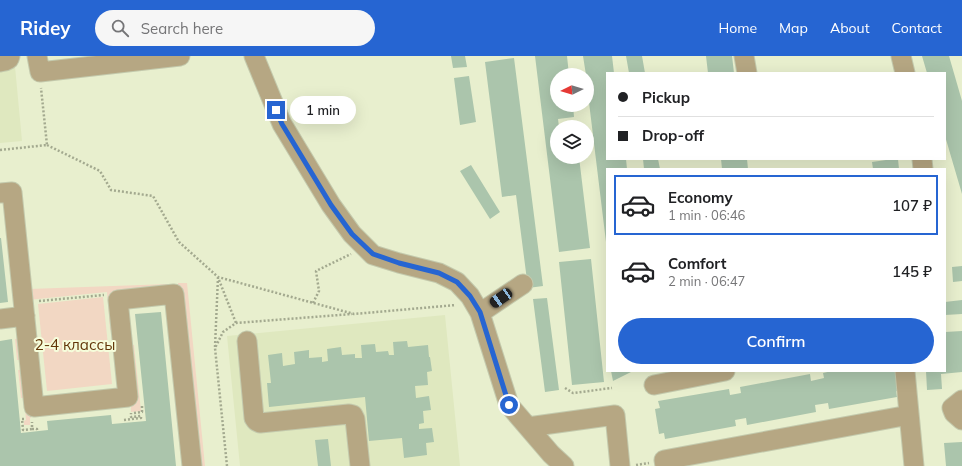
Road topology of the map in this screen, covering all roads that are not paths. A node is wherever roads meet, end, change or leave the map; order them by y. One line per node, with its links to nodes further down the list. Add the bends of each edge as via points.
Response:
1 (10, 56): 6 (lane, via 9,59)
2 (180, 56): 7 (lane)
3 (254, 56): 12 (lane, via 282,124 331,205 352,234 373,254 439,273 457,282)
4 (744, 56): 8 (lane)
5 (901, 56): 9 (lane)
6 (0, 62)
7 (38, 64)
8 (747, 72)
9 (905, 72)
10 (0, 193): 13 (lane, via 12,192)
11 (523, 284): 12 (lane)
12 (477, 308): 22 (lane, via 509,405)
13 (30, 309): 14 (lane); 23 (lane, via 34,407 128,397 118,300 174,294)
14 (0, 319)
15 (247, 341): 24 (lane, via 256,421 260,423 353,415)
16 (720, 372): 18 (lane)
17 (905, 372): 20 (lane)
18 (654, 385)
19 (962, 400): 21 (lane, via 952,408)
20 (909, 415): 27 (lane, via 664,460); 28 (lane)
21 (962, 420)
22 (528, 428): 25 (lane); 26 (lane, via 615,415)
23 (192, 466)
24 (360, 466)
25 (564, 466)
26 (620, 466)
27 (665, 466)
28 (914, 466)

